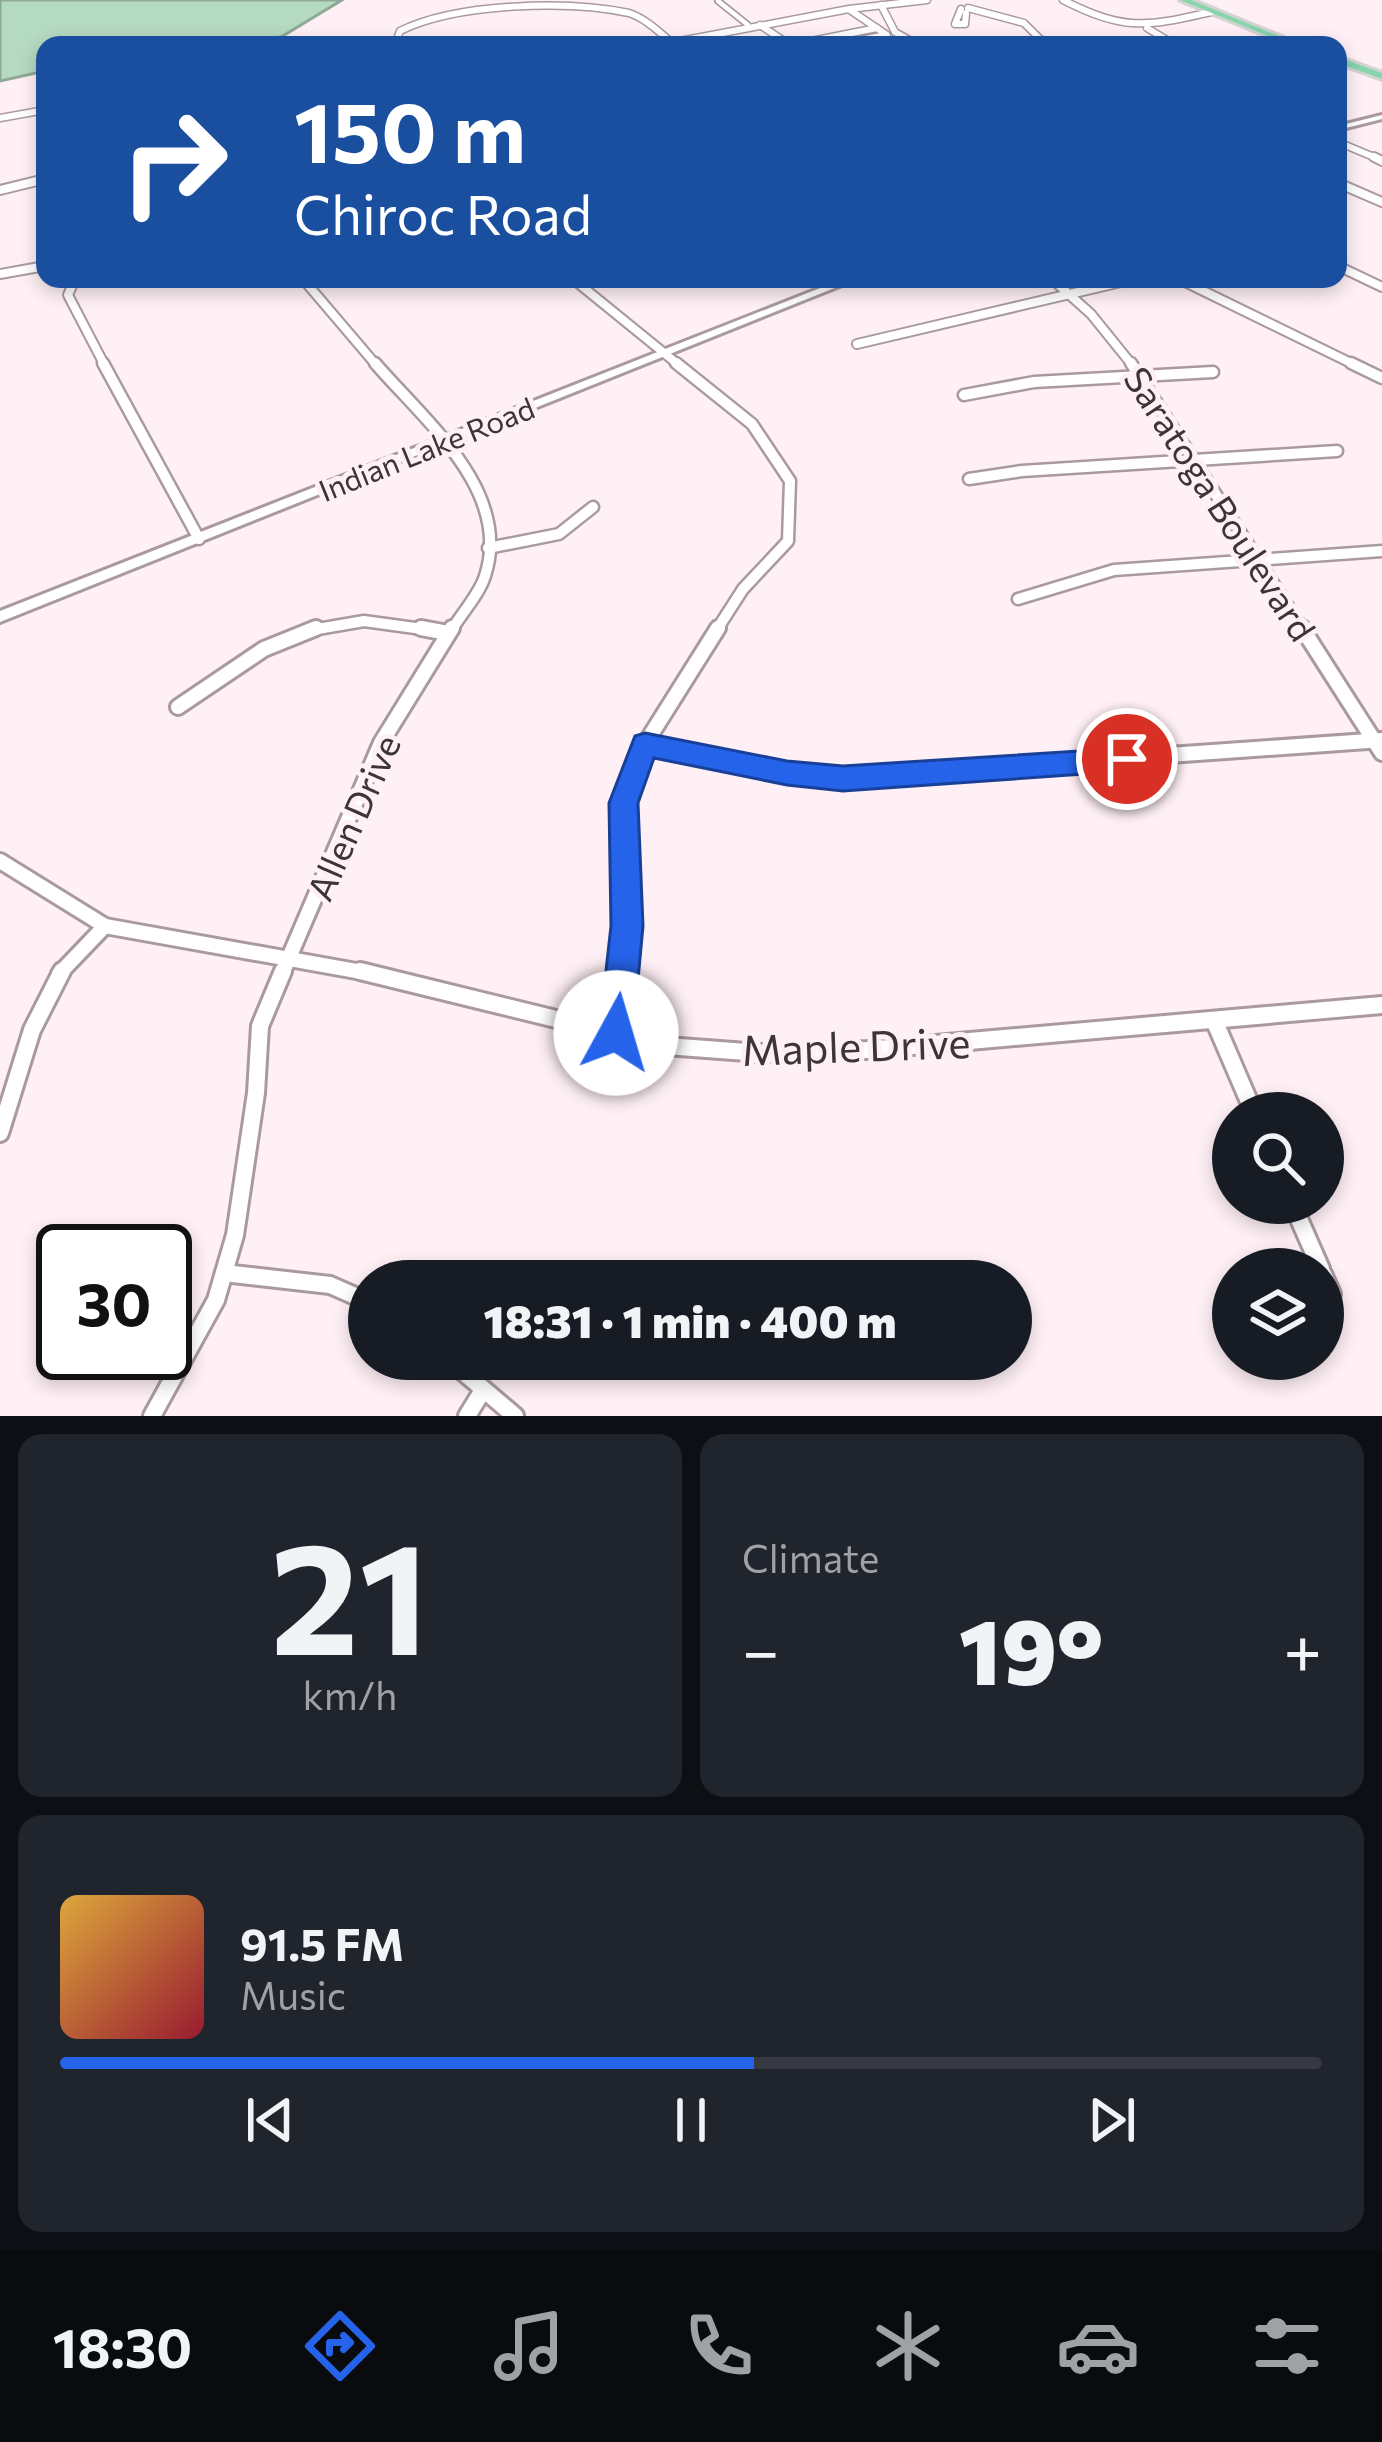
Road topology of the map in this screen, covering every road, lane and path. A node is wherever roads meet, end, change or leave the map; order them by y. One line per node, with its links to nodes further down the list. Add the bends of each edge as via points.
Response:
1 (928, 0): 5 (street)
2 (1063, 0): 12 (street, via 1120,28)
3 (1184, 0): 8 (main road)
4 (718, 1): 10 (street)
5 (881, 5): 7 (street); 20 (street)
6 (963, 7): 21 (street, via 1002,14)
7 (850, 9): 9 (street); 11 (street)
8 (1211, 12): 12 (street); 23 (main road)
9 (760, 25): 16 (street); 17 (street)
10 (748, 26)
11 (877, 28): 13 (street); 18 (street)
12 (1146, 28): 22 (street)
13 (887, 35): 19 (street)
14 (398, 36): 15 (street, via 422,21 550,2 629,13)
15 (662, 36)
16 (710, 36)
17 (776, 36)
18 (836, 36)
19 (882, 36)
20 (902, 36)
21 (1036, 36)
22 (1160, 36)
23 (1274, 36)
24 (1347, 63): 25 (main road)
25 (1382, 76)
26 (36, 112): 28 (street)
27 (1382, 117): 29 (street)
28 (0, 118)
29 (1347, 126)
30 (1347, 146): 31 (street)
31 (1382, 161)
32 (36, 181): 34 (street)
33 (1347, 187): 35 (street)
34 (0, 190)
35 (1382, 202)
36 (36, 268): 38 (street)
37 (1347, 270): 39 (street)
38 (0, 274)
39 (1382, 287)
40 (71, 288): 59 (street, via 72,306)
41 (311, 288): 54 (street)
42 (584, 288): 49 (street)
43 (829, 288): 49 (street, Indian Lake Road)
44 (1063, 288): 47 (street, Saratoga Boulevard)
45 (1099, 288): 47 (street)
46 (1197, 288): 52 (street)
47 (1071, 295): 48 (street); 51 (street, Saratoga Boulevard)
48 (857, 344)
49 (667, 356): 54 (street, Indian Lake Road); 67 (street, via 752,424 776,455 790,482 788,541 742,589)
50 (1213, 372): 51 (street)
51 (1139, 376): 53 (street); 56 (street, Saratoga Boulevard)
52 (1382, 378)
53 (964, 395)
54 (441, 440): 59 (street, Indian Lake Road); 60 (street, via 476,481)
55 (1337, 451): 56 (street)
56 (1193, 460): 57 (street); 62 (street, Saratoga Boulevard)
57 (969, 479)
58 (593, 507): 60 (street, via 562,536)
59 (199, 539): 64 (street, Indian Lake Road)
60 (488, 548): 65 (street, Allen Drive, via 485,576)
61 (1382, 551): 62 (street)
62 (1259, 562): 63 (street, via 1114,570); 68 (street, Saratoga Boulevard)
63 (1018, 599)
64 (0, 617)
65 (448, 633): 66 (street, via 364,621 331,626 244,656); 71 (street, Allen Drive, via 381,743)
66 (178, 707)
67 (645, 744): 68 (street, via 843,778); 74 (street, via 624,803 627,926)
68 (1380, 745)
69 (0, 860): 70 (street, Maple Drive)
70 (105, 926): 71 (street, Maple Drive); 76 (street, via 58,975)
71 (289, 959): 74 (street, Maple Drive); 77 (street, Allen Drive, via 260,1026 253,1117)
72 (1382, 1005): 73 (street, Maple Drive)
73 (1214, 1020): 74 (street, Maple Drive, via 760,1053); 75 (street)
74 (616, 1033)
75 (1245, 1092)
76 (0, 1133)
77 (224, 1273): 78 (street); 81 (street, Allen Drive)
78 (348, 1293)
79 (472, 1380): 80 (street)
80 (483, 1390): 82 (street); 83 (street)
81 (152, 1416)
82 (467, 1416)
83 (515, 1416)

